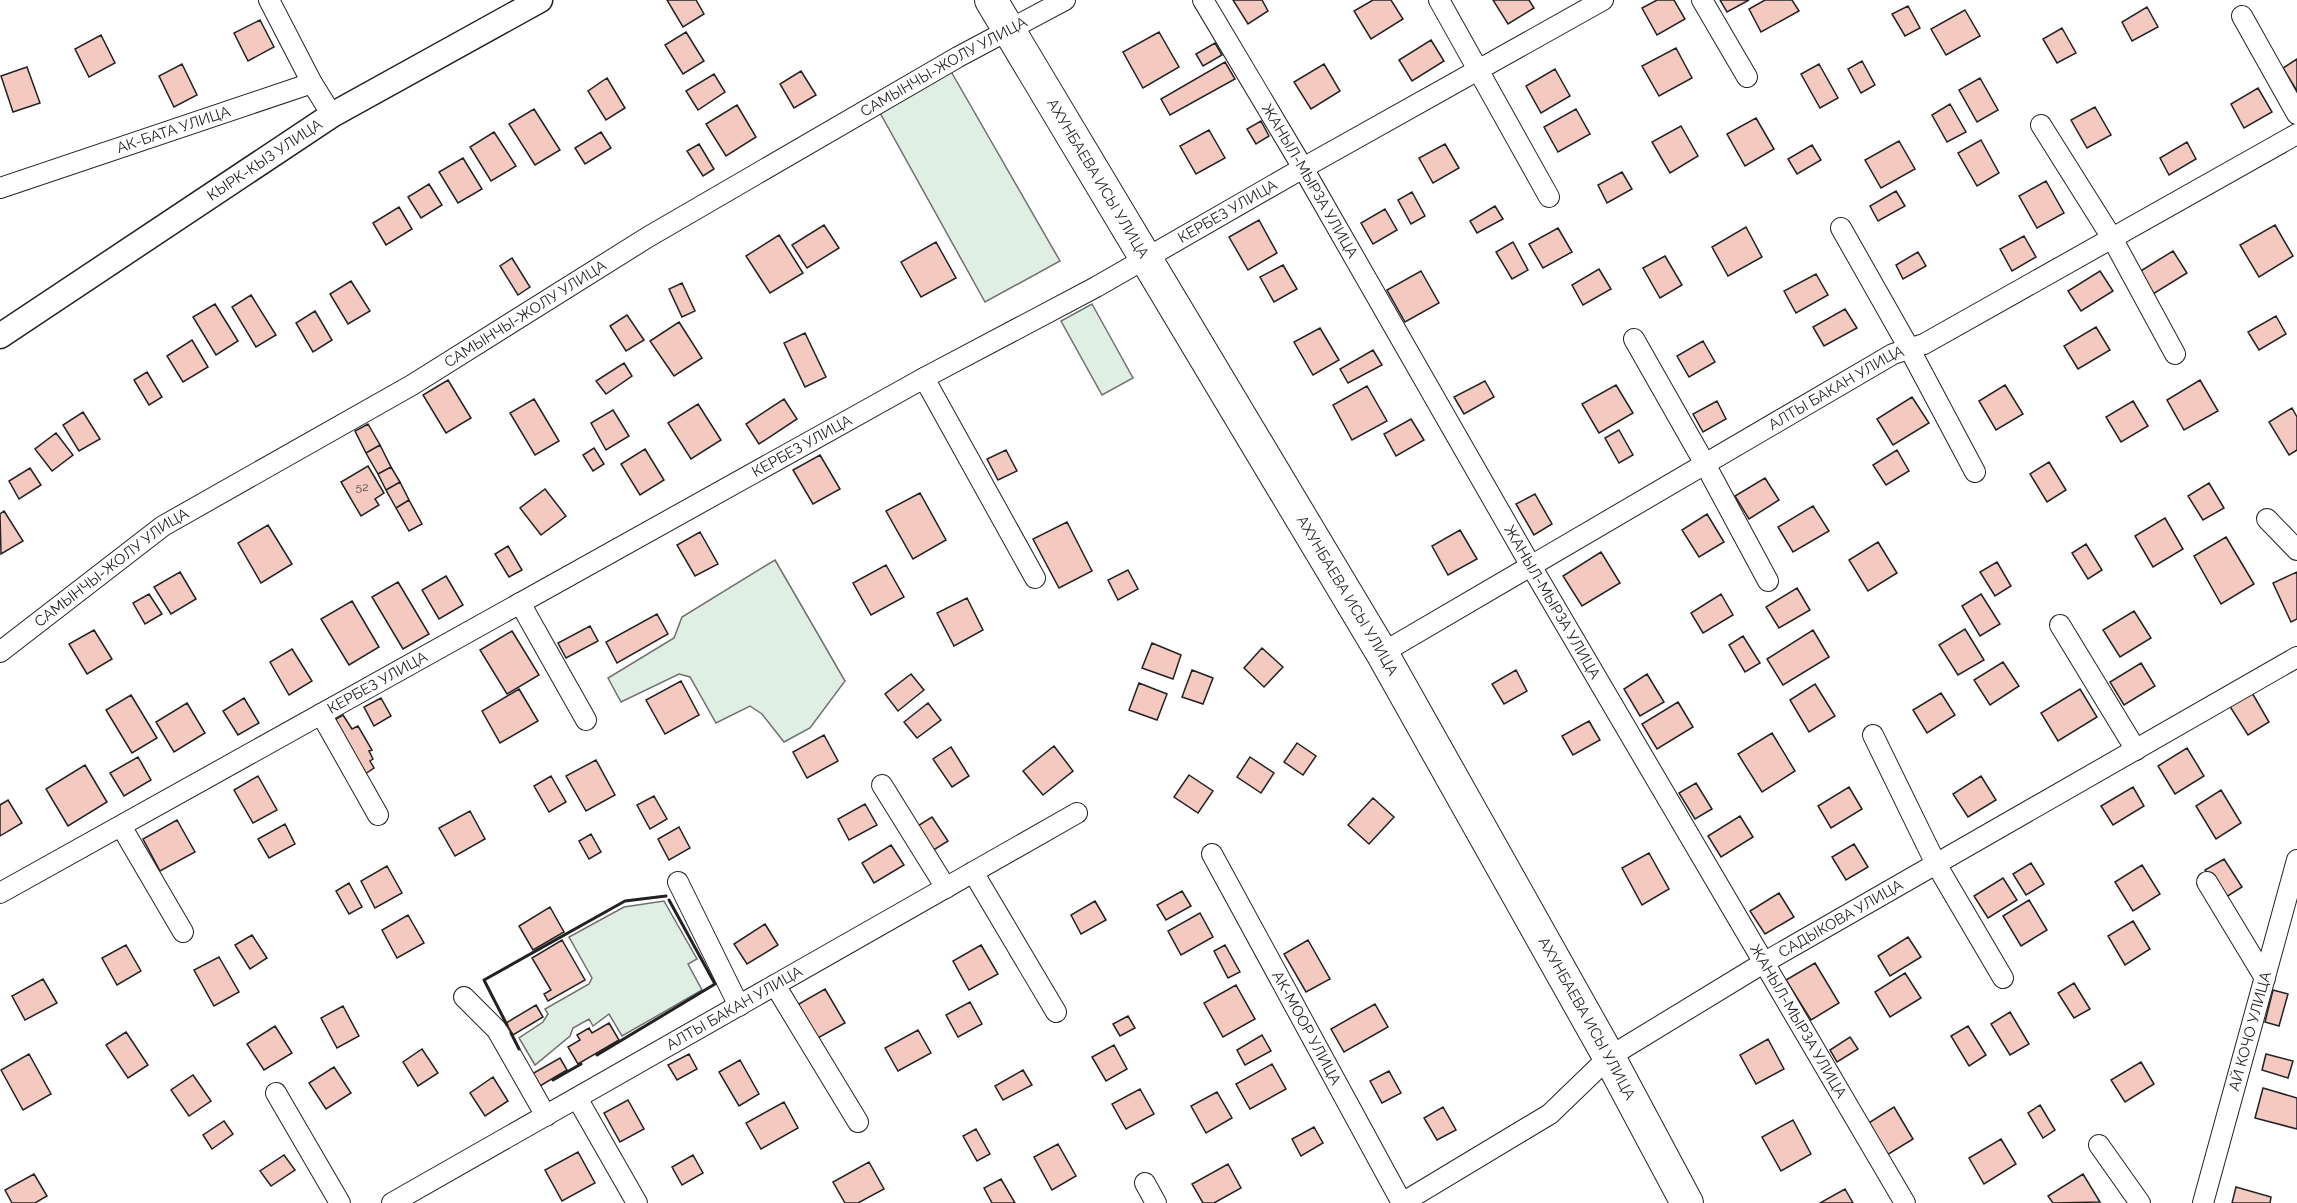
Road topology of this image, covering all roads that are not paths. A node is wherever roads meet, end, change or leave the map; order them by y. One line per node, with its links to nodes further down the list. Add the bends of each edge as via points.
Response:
1 (268, 0): 13 (street)
2 (540, 0): 15 (street, КЫРК-КЫЗ УЛИЦА)
3 (991, 0): 10 (main road, АХУНБАЕВА ИСЫ УЛИЦА)
4 (1065, 0): 10 (street, САМЫНЧЫ-ЖОЛУ УЛИЦА)
5 (1203, 0): 18 (street, ЖАНЫЛ-МЫРЗА УЛИЦА)
6 (1439, 0): 11 (street)
7 (1603, 0): 11 (street, КЕРБЕЗ УЛИЦА)
8 (1702, 0): 12 (street)
9 (2242, 16): 14 (street)
10 (1009, 31): 23 (main road, АХУНБАЕВА ИСЫ УЛИЦА); 38 (street, САМЫНЧЫ-ЖОЛУ УЛИЦА, via 648,237 412,386 163,525)
11 (1479, 71): 18 (street, КЕРБЕЗ УЛИЦА); 20 (street)
12 (1747, 77)
13 (312, 83): 15 (street); 19 (street, АК-БАТА УЛИЦА)
14 (2297, 114)
15 (332, 115): 24 (street, КЫРК-КЫЗ УЛИЦА)
16 (2041, 124): 22 (street)
17 (2297, 135): 22 (street, АЛТЫ БАКАН УЛИЦА)
18 (1303, 168): 23 (street, КЕРБЕЗ УЛИЦА); 33 (street, ЖАНЫЛ-МЫРЗА УЛИЦА)
19 (0, 188)
20 (1549, 197)
21 (1841, 228): 26 (street)
22 (2112, 238): 26 (street, АЛТЫ БАКАН УЛИЦА, via 1924,344); 27 (street)
23 (1145, 259): 28 (street, КЕРБЕЗ УЛИЦА); 39 (main road, АХУНБАЕВА ИСЫ УЛИЦА)
24 (0, 336)
25 (1634, 339): 29 (street)
26 (1909, 348): 29 (street, АЛТЫ БАКАН УЛИЦА); 30 (street)
27 (2175, 354)
28 (924, 378): 34 (street); 36 (street, КЕРБЕЗ УЛИЦА)
29 (1705, 464): 33 (street, АЛТЫ БАКАН УЛИЦА); 35 (street)
30 (1975, 472)
31 (2267, 519): 32 (street)
32 (2297, 550)
33 (1531, 566): 39 (street, АЛТЫ БАКАН УЛИЦА); 58 (street, ЖАНЫЛ-МЫРЗА УЛИЦА)
34 (1035, 578)
35 (1768, 581)
36 (520, 603): 41 (street, КЕРБЕЗ УЛИЦА); 42 (street)
37 (2060, 625): 44 (street)
38 (0, 652)
39 (1382, 653): 65 (main road, АХУНБАЕВА ИСЫ УЛИЦА)
40 (2297, 657): 44 (street, САДЫКОВА УЛИЦА)
41 (321, 714): 47 (street); 48 (street, КЕРБЕЗ УЛИЦА)
42 (586, 720)
43 (1872, 735): 51 (street)
44 (2136, 750): 51 (street, САДЫКОВА УЛИЦА)
45 (882, 785): 55 (street)
46 (1077, 813): 52 (street, АЛТЫ БАКАН УЛИЦА)
47 (378, 815)
48 (121, 825): 56 (street, КЕРБЕЗ УЛИЦА); 57 (street)
49 (1212, 854): 76 (street, АК-МООР УЛИЦА)
50 (2297, 860): 60 (street, АЙ КОЧО УЛИЦА)
51 (1936, 864): 58 (street, САДЫКОВА УЛИЦА); 59 (street)
52 (973, 872): 55 (street, АЛТЫ БАКАН УЛИЦА); 64 (street)
53 (678, 882): 63 (street)
54 (2207, 882): 60 (street)
55 (946, 888): 61 (street, АЛТЫ БАКАН УЛИЦА)
56 (0, 893)
57 (183, 932)
58 (1764, 963): 65 (street, САДЫКОВА УЛИЦА); 78 (street, ЖАНЫЛ-МЫРЗА УЛИЦА)
59 (2003, 978)
60 (2265, 978): 80 (street, АЙ КОЧО УЛИЦА)
61 (775, 985): 63 (street, АЛТЫ БАКАН УЛИЦА); 69 (street)
62 (464, 997): 68 (street, via 497,1030)
63 (739, 1006): 67 (street, АЛТЫ БАКАН УЛИЦА)
64 (1056, 1012)
65 (1609, 1057): 76 (street, САДЫКОВА УЛИЦА, via 1550,1114); 77 (main road, АХУНБАЕВА ИСЫ УЛИЦА)
66 (276, 1093): 72 (street)
67 (577, 1098): 68 (street, АЛТЫ БАКАН УЛИЦА); 74 (street)
68 (546, 1116): 73 (street, АЛТЫ БАКАН УЛИЦА)
69 (858, 1122)
70 (2099, 1145): 79 (street)
71 (1145, 1183): 75 (street)
72 (340, 1203)
73 (392, 1203)
74 (637, 1203)
75 (1156, 1203)
76 (1402, 1203)
77 (1687, 1203)
78 (1905, 1203)
79 (2140, 1203)
80 (2203, 1203)

